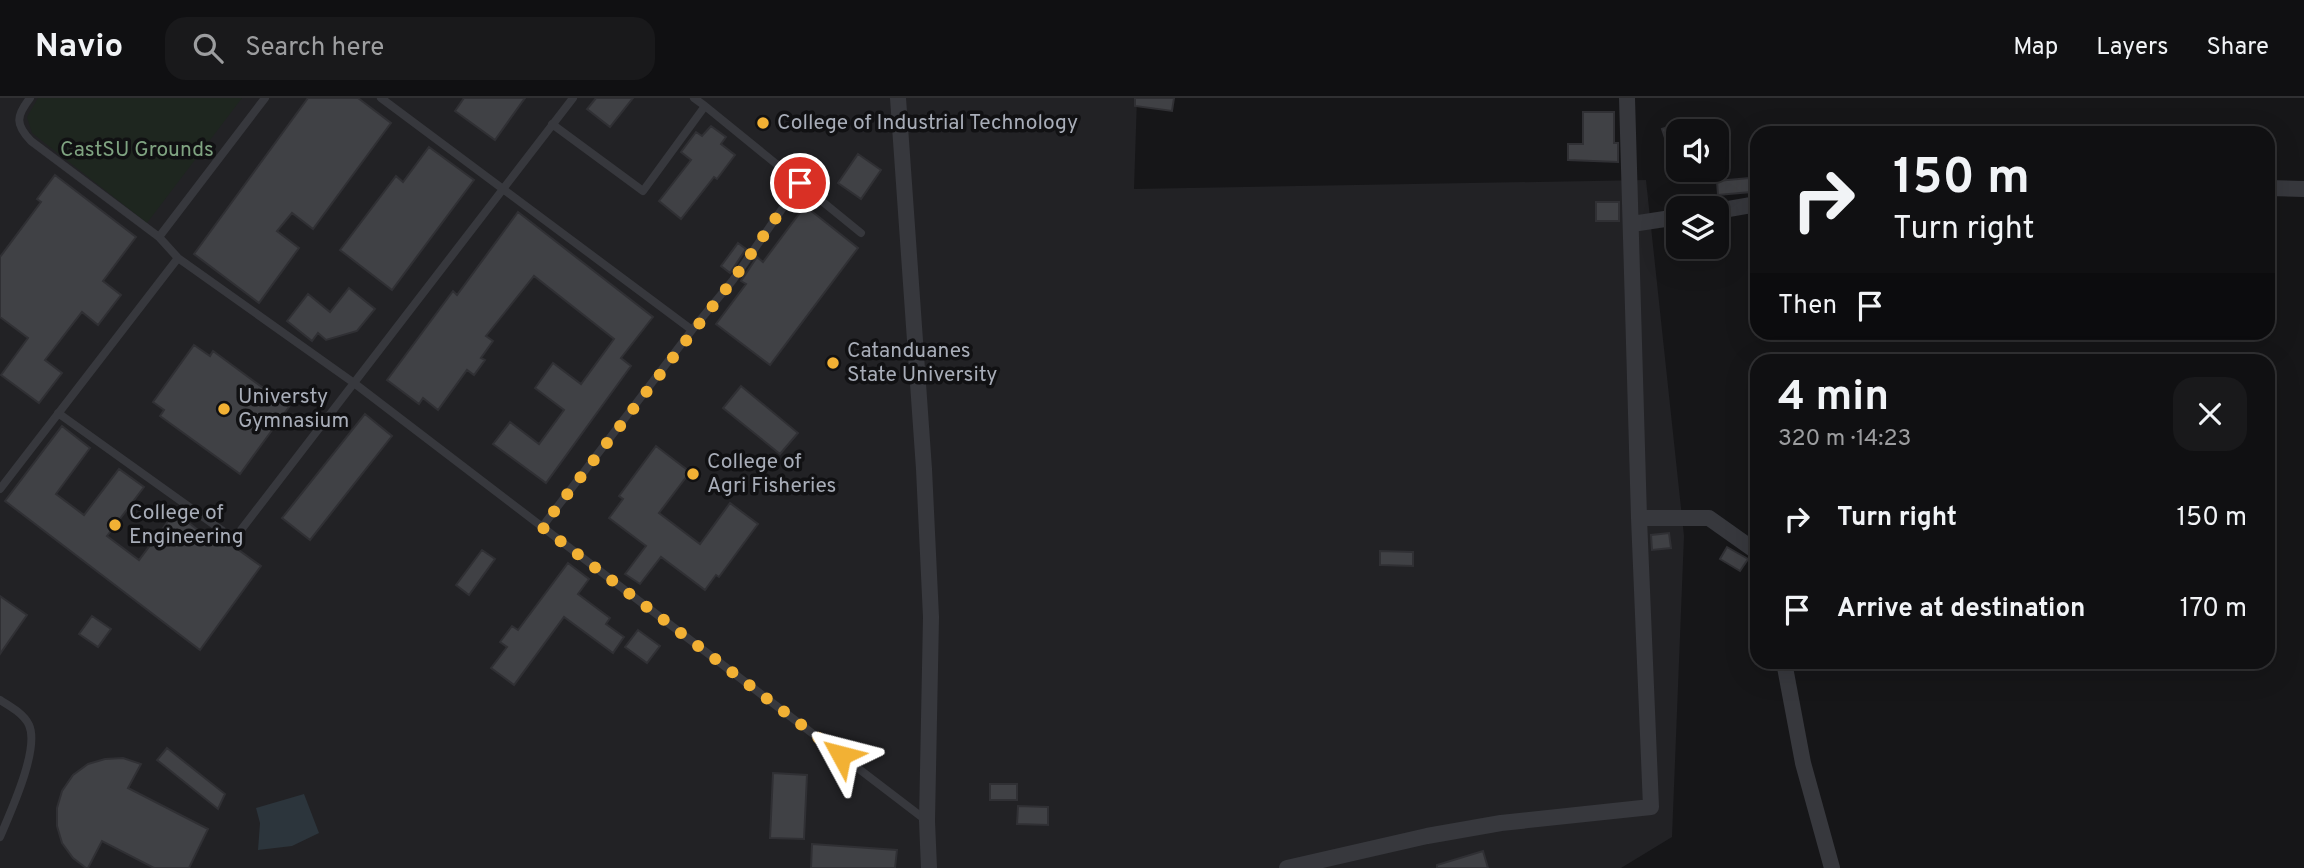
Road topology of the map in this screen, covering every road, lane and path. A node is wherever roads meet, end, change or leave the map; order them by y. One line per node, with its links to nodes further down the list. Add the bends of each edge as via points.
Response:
1 (30, 98): 19 (lane, via 19,121 31,141)
2 (265, 98): 19 (lane)
3 (380, 98): 12 (lane)
4 (573, 98): 9 (lane)
5 (694, 98): 8 (lane)
6 (898, 98): 30 (street, via 931,617)
7 (1627, 98): 17 (street)
8 (705, 106): 9 (lane, via 643,191); 10 (lane)
9 (552, 124): 12 (lane)
10 (800, 183): 18 (lane); 21 (lane)
11 (2275, 188): 13 (street)
12 (503, 189): 21 (lane); 22 (lane)
13 (2304, 189)
14 (1750, 205): 15 (street)
15 (1729, 209)
16 (1666, 219): 17 (street)
17 (1632, 224): 25 (street)
18 (861, 233)
19 (159, 237): 20 (lane)
20 (178, 258): 22 (lane); 23 (lane)
21 (692, 330): 26 (lane)
22 (354, 383): 23 (lane, via 234,539); 26 (lane)
23 (58, 413): 24 (lane)
24 (0, 489)
25 (1639, 519): 27 (street, via 1709,518); 33 (street, via 1651,807 1501,823)
26 (542, 527): 30 (lane)
27 (1750, 547)
28 (1785, 669): 34 (street, via 1803,763)
29 (0, 699): 31 (lane, via 20,714 32,741)
30 (927, 821): 32 (street)
31 (0, 837)
32 (929, 868)
33 (1287, 868)
34 (1832, 868)

